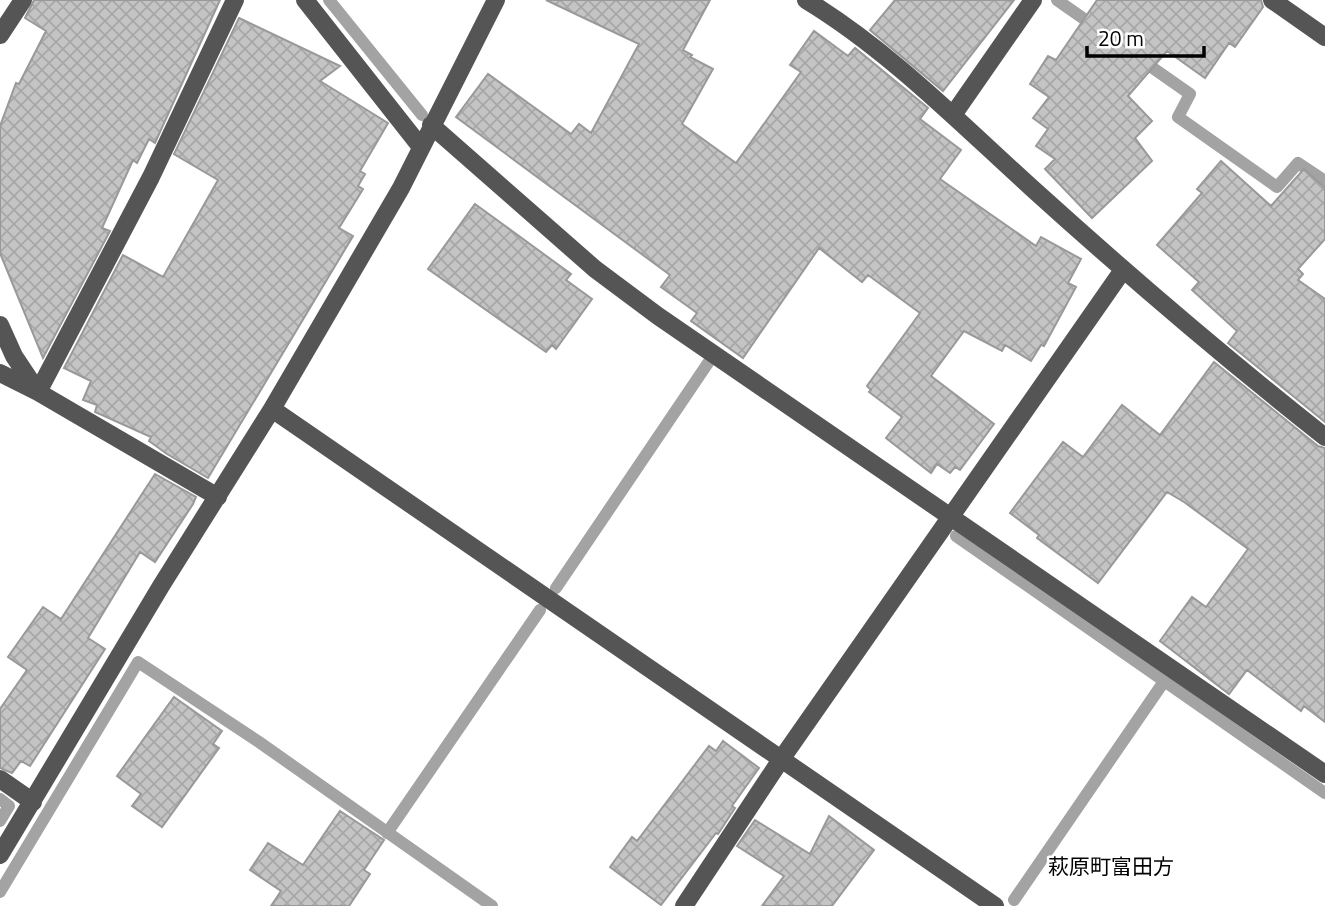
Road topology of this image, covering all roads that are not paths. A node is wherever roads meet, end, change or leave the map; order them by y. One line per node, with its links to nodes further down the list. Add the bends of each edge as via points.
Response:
1 (23, 0): 8 (street)
2 (235, 0): 16 (street, via 151,177)
3 (305, 0): 12 (street)
4 (496, 0): 11 (street)
5 (806, 0): 10 (street, via 841,22)
6 (1033, 0): 10 (street)
7 (1272, 0): 9 (street)
8 (0, 35)
9 (1325, 37)
10 (953, 114): 13 (street)
11 (431, 125): 12 (street); 20 (street, via 595,269)
12 (420, 146): 17 (street, via 401,188)
13 (1123, 270): 18 (street); 20 (street)
14 (0, 325): 16 (street)
15 (0, 373): 16 (street)
16 (38, 392): 19 (street)
17 (272, 410): 19 (street); 21 (street)
18 (1325, 437)
19 (218, 497): 24 (street)
20 (949, 518): 21 (street); 22 (street)
21 (780, 761): 26 (street); 27 (street)
22 (1325, 774)
23 (0, 779): 24 (street)
24 (33, 802): 25 (street)
25 (0, 855)
26 (684, 906)
27 (995, 906)

